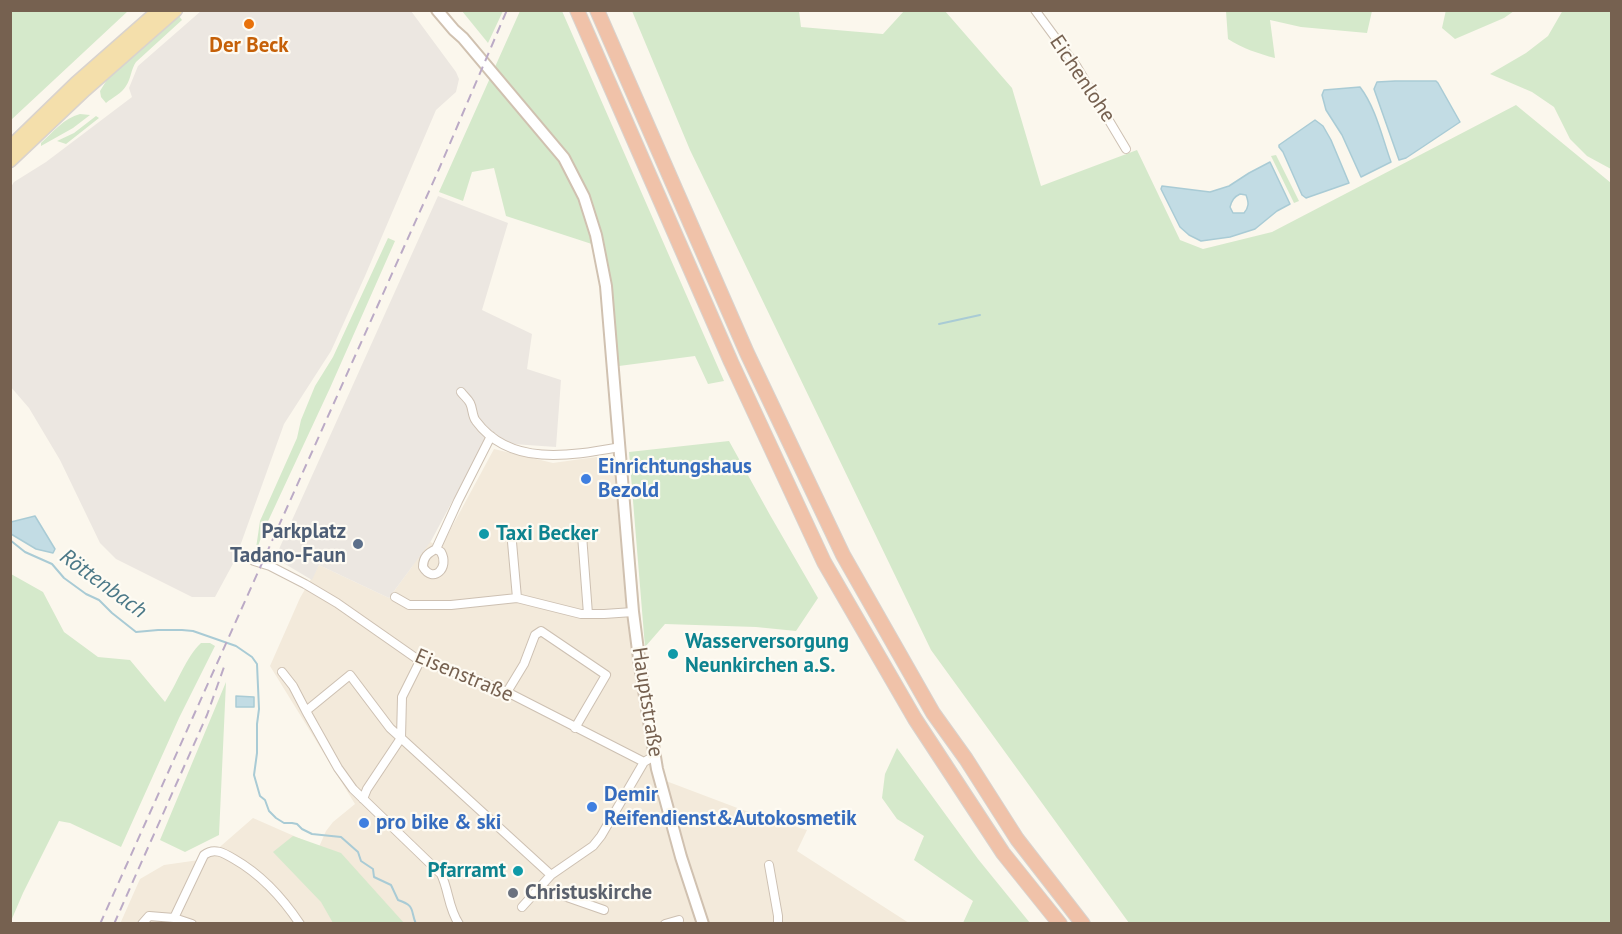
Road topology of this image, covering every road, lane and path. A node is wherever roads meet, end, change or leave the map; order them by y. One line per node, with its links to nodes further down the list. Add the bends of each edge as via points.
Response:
1 (159, 10): 9 (main road)
2 (176, 10): 11 (main road)
3 (437, 10): 8 (main road)
4 (444, 10): 8 (main road)
5 (577, 10): 46 (highway, via 726,351 824,562 927,739 1003,853)
6 (597, 10): 47 (highway, via 747,352 843,555 933,713 1017,839)
7 (1035, 10): 10 (street, Eichenlohe, via 1077,67)
8 (463, 38): 14 (main road, Hauptstraße, via 564,158 584,197 606,286)
9 (10, 147)
10 (1126, 149)
11 (10, 161)
12 (461, 392): 13 (street, via 470,403 474,419)
13 (491, 436): 14 (street, via 512,450 538,454 588,453); 17 (street)
14 (620, 447): 21 (main road, Hauptstraße)
15 (582, 535): 22 (street)
16 (512, 542): 20 (street)
17 (436, 549)
18 (248, 557): 23 (street, Eisenstraße, via 337,603)
19 (395, 597): 20 (street, via 409,605 425,606)
20 (517, 598): 22 (street)
21 (633, 612): 22 (street); 29 (main road, Hauptstraße)
22 (588, 614)
23 (420, 661): 25 (street, Eisenstraße); 28 (street, via 402,697)
24 (282, 672): 26 (street)
25 (507, 692): 27 (street, Eisenstraße); 27 (street, via 541,631 606,675)
26 (306, 711): 28 (street, via 350,675); 31 (street, via 338,768)
27 (575, 728): 30 (street, Eisenstraße)
28 (401, 738): 31 (street); 33 (street)
29 (654, 756): 30 (street); 44 (main road, Hauptstraße)
30 (644, 762): 33 (street, via 593,846)
31 (363, 799): 42 (street, via 441,874)
32 (769, 865): 45 (street)
33 (551, 875): 34 (street)
34 (541, 888): 35 (street); 36 (street)
35 (522, 907)
36 (604, 910)
37 (174, 918): 39 (street, via 148,916); 40 (street); 41 (street, via 204,855 219,851 260,876)
38 (679, 920): 43 (street)
39 (142, 924)
40 (192, 924)
41 (300, 924)
42 (459, 924)
43 (665, 924)
44 (703, 924)
45 (778, 924)
46 (1060, 924)
47 (1083, 924)

